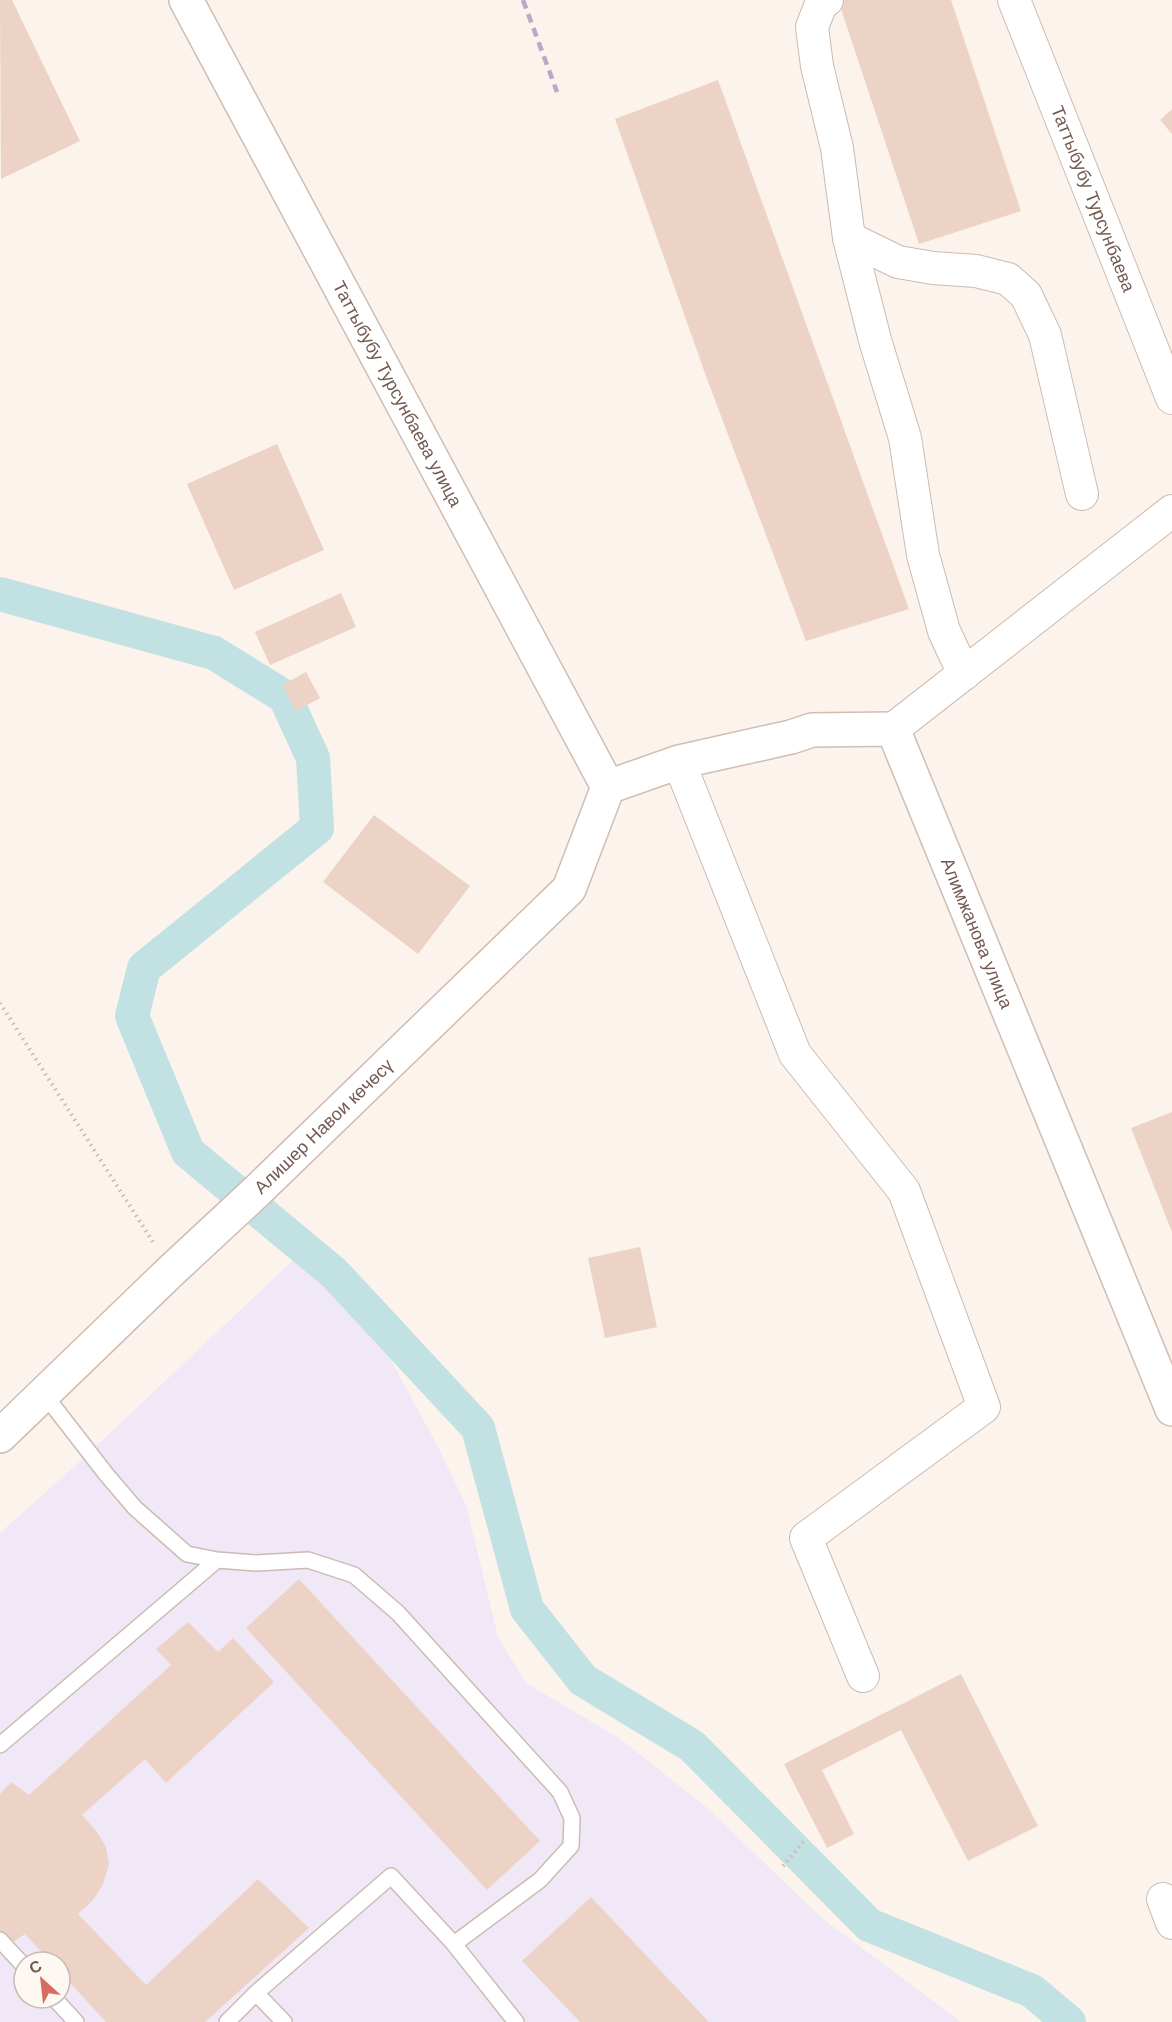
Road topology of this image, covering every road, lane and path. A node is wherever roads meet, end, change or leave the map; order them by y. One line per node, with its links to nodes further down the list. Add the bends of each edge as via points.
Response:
1 (186, 0): 11 (street, Таттыбубу Турсунбаева улица)
2 (827, 0): 4 (street, via 821,4 812,27 837,148)
3 (1014, 0): 5 (street, Таттыбубу Турсунбаева)
4 (849, 238): 6 (street, via 897,262 976,271 1008,279 1026,295 1045,335); 8 (street, via 905,438 923,555 944,631)
5 (1172, 398)
6 (1082, 494)
7 (1172, 511): 8 (street)
8 (964, 674): 9 (street)
9 (893, 729): 10 (street, via 812,730); 15 (street, Алимжанова улица)
10 (679, 762): 11 (street); 18 (street, via 795,1054 904,1191 984,1407 806,1538)
11 (608, 787): 13 (street, Алишер Навои көчөсү, via 569,889)
12 (0, 1003): 13 (path)
13 (172, 1270): 14 (street, Алишер Навои көчөсү)
14 (44, 1394): 16 (street, Алишер Навои көчөсү); 17 (lane, via 135,1508 187,1554)
15 (1172, 1409)
16 (0, 1436)
17 (218, 1560): 19 (lane); 23 (lane, via 308,1560 354,1575 398,1613 560,1792 572,1818 571,1846 540,1880)
18 (863, 1676)
19 (0, 1745)
20 (804, 1842): 21 (path)
21 (783, 1866)
22 (0, 1940): 24 (lane)
23 (454, 1944): 25 (lane, via 391,1876); 30 (lane)
24 (12, 1953)
25 (256, 1993): 28 (lane); 29 (lane)
26 (65, 2010): 27 (lane)
27 (76, 2022)
28 (227, 2022)
29 (284, 2022)
30 (516, 2022)

